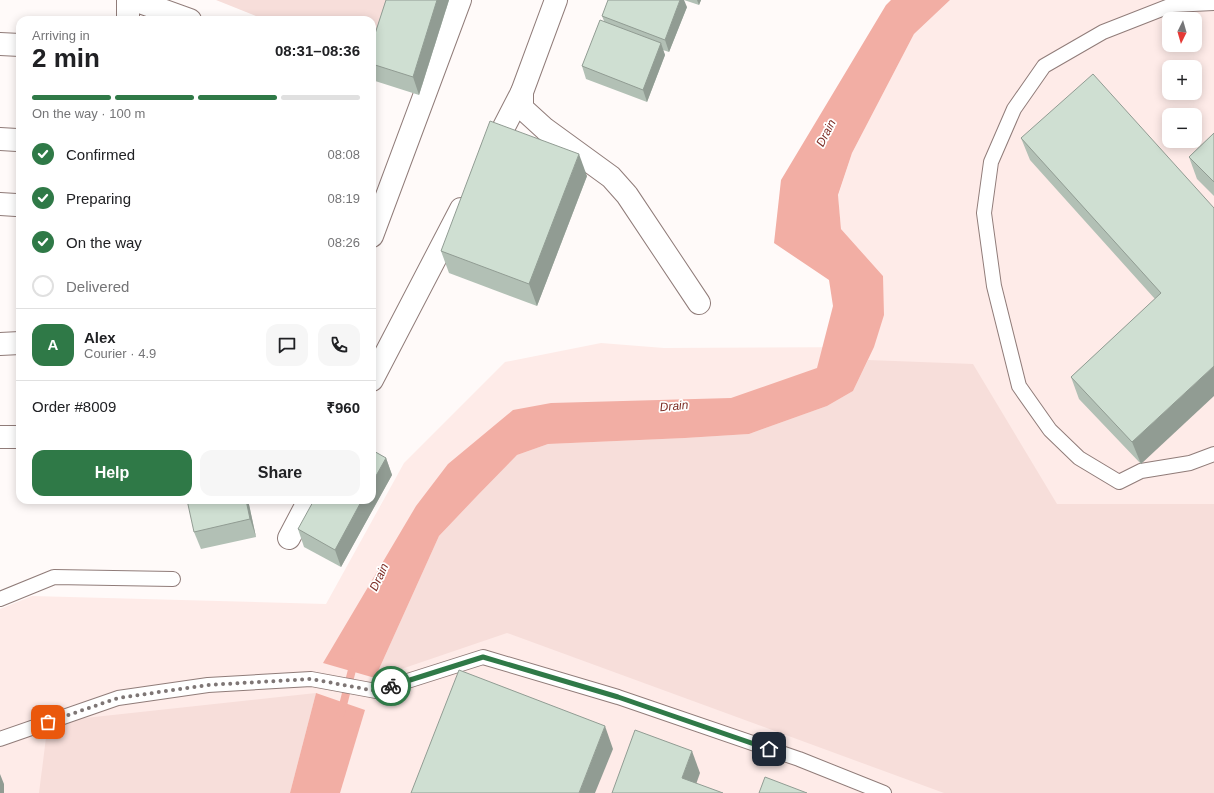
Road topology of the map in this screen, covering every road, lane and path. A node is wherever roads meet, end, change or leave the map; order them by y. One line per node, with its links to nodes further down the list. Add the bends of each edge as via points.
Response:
1 (128, 0): 6 (street)
2 (134, 0): 7 (street)
3 (460, 0): 13 (street)
4 (556, 0): 10 (street)
5 (1214, 3): 20 (lane, via 1172,5 1103,32 1044,66 1014,109 991,162 984,213 994,286 1019,386 1050,430 1079,458 1119,482 1141,471 1190,463)
6 (128, 16)
7 (179, 16)
8 (0, 44): 9 (street)
9 (16, 45)
10 (522, 92): 11 (street); 14 (street, via 522,108 545,129 611,176 628,195)
11 (482, 169)
12 (471, 190): 17 (street)
13 (376, 225)
14 (699, 303)
15 (16, 343): 16 (street)
16 (0, 344)
17 (376, 372)
18 (0, 437): 19 (street)
19 (16, 437)
20 (1214, 454)
21 (307, 504): 22 (street)
22 (289, 538)
23 (173, 579): 24 (lane, via 54,577)
24 (0, 599)
25 (0, 739): 26 (lane, via 118,698 208,685 311,679 376,691 483,657 648,707 799,759)
26 (884, 793)

